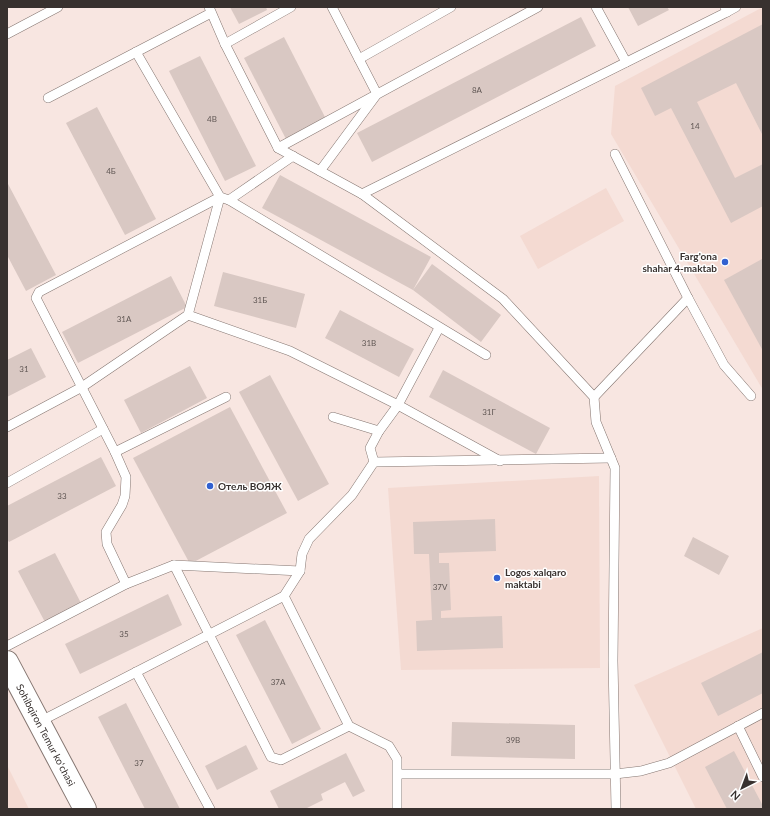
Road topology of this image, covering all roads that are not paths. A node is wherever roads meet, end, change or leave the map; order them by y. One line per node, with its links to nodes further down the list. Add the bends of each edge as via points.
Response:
1 (58, 7): 10 (lane)
2 (291, 7): 11 (lane)
3 (332, 7): 13 (lane)
4 (451, 7): 13 (lane)
5 (538, 7): 15 (lane)
6 (596, 7): 14 (lane)
7 (736, 7): 9 (lane)
8 (210, 10): 11 (lane); 12 (lane)
9 (726, 10): 14 (lane)
10 (7, 34)
11 (225, 44): 17 (lane)
12 (136, 52): 16 (lane); 22 (lane)
13 (359, 59): 15 (lane)
14 (626, 62): 21 (lane)
15 (377, 94): 17 (lane); 20 (lane)
16 (48, 98)
17 (278, 148): 19 (lane)
18 (615, 154): 24 (lane)
19 (293, 156): 20 (lane); 23 (lane)
20 (320, 170): 21 (lane)
21 (362, 194): 31 (lane, via 503,299)
22 (220, 197): 23 (lane); 25 (lane); 28 (lane, via 39,292 36,298)
23 (229, 200): 26 (lane)
24 (688, 298): 29 (lane, via 724,365); 31 (lane)
25 (188, 315): 28 (lane); 32 (lane, via 290,351)
26 (439, 328): 27 (lane); 32 (lane)
27 (486, 355)
28 (82, 387): 34 (lane); 35 (lane)
29 (751, 396)
30 (226, 397): 37 (lane)
31 (594, 397): 38 (lane, via 596,422)
32 (398, 405): 36 (lane); 39 (lane)
33 (333, 417): 36 (lane)
34 (7, 427)
35 (103, 429): 37 (lane); 41 (lane)
36 (379, 431): 40 (lane, via 370,448)
37 (115, 452): 44 (lane, via 126,477 126,496 106,532 107,544)
38 (611, 458): 39 (lane); 55 (lane, via 615,468)
39 (500, 461): 40 (lane)
40 (374, 462): 43 (lane, via 352,495 309,539 302,554)
41 (7, 483)
42 (174, 565): 43 (lane); 44 (lane); 46 (lane)
43 (300, 571): 45 (lane)
44 (126, 584): 47 (lane)
45 (284, 596): 46 (lane); 52 (lane)
46 (210, 634): 49 (lane); 52 (lane, via 271,757 281,760)
47 (7, 646)
48 (7, 662): 51 (main road, Sohibqiron Temur koʻchasi)
49 (136, 672): 51 (lane); 58 (lane)
50 (763, 714): 53 (lane)
51 (39, 722): 57 (main road, Sohibqiron Temur koʻchasi)
52 (349, 726): 54 (lane, via 389,746 397,759)
53 (738, 726): 55 (lane, via 669,763 641,771); 56 (lane)
54 (398, 774): 55 (lane); 59 (lane)
55 (615, 774): 60 (lane)
56 (763, 777)
57 (86, 809)
58 (210, 809)
59 (397, 809)
60 (616, 809)

